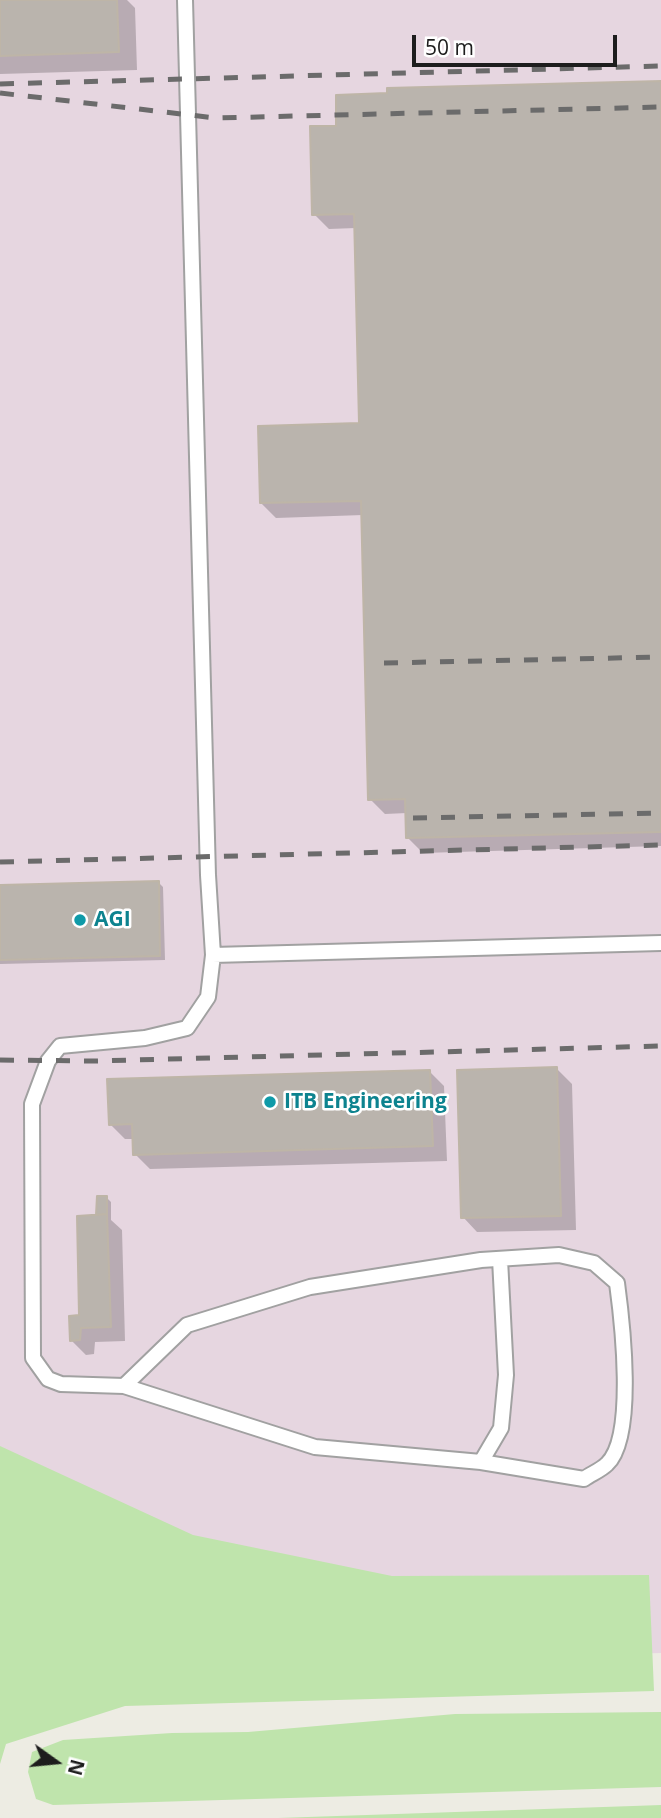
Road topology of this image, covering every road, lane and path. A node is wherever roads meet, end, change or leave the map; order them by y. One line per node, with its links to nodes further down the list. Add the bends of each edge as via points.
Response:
1 (185, 0): 3 (lane)
2 (661, 943): 3 (lane)
3 (213, 955): 5 (lane, via 208,997 187,1028 145,1038 60,1046 48,1061 32,1104 33,1358 48,1379 61,1384)
4 (500, 1259): 5 (lane, via 310,1287 187,1325); 6 (lane, via 506,1375 501,1428); 6 (lane, via 559,1255 594,1263 617,1283 623,1327 624,1422 609,1463 584,1479)
5 (124, 1386): 6 (lane, via 315,1447)
6 (481, 1462)

